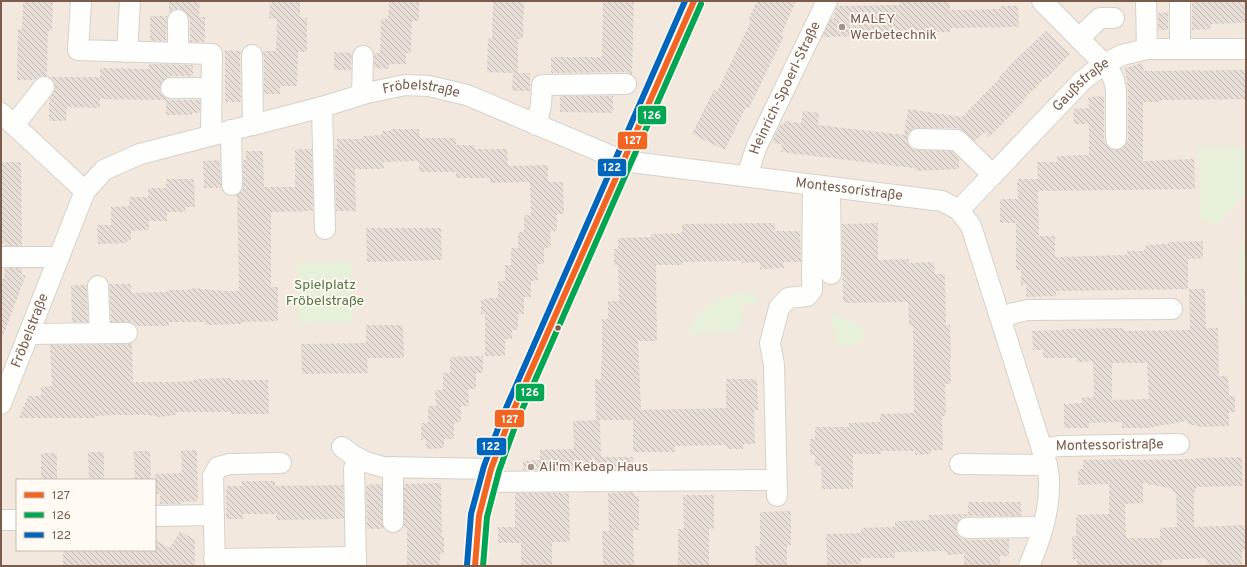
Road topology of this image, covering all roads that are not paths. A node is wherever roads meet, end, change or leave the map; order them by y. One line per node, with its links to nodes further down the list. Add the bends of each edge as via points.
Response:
1 (81, 1): 14 (street, via 78,50)
2 (130, 1): 14 (street)
3 (694, 1): 32 (street)
4 (827, 1): 34 (street, Heinrich-Spoerl-Straße, via 756,148)
5 (1042, 1): 10 (street)
6 (1146, 1): 11 (street)
7 (1180, 1): 12 (street)
8 (1114, 18): 10 (street, via 1100,18)
9 (178, 20): 15 (street)
10 (1079, 38): 18 (street)
11 (1147, 49): 12 (street, Gaußstraße); 18 (street, Gaußstraße, via 1122,55)
12 (1180, 49): 13 (street, Gaußstraße)
13 (1246, 49)
14 (127, 52): 15 (street)
15 (178, 53): 22 (street, via 212,54)
16 (252, 55): 26 (street)
17 (363, 56): 23 (street)
18 (1104, 64): 31 (street, via 1114,80 1116,91); 33 (street, Gaußstraße, via 1083,80)
19 (626, 84): 27 (street, via 542,85)
20 (44, 87): 25 (street)
21 (171, 88): 22 (street)
22 (211, 88): 29 (street)
23 (362, 94): 24 (street, Fröbelstraße); 27 (street, Fröbelstraße, via 405,85 429,86 467,95)
24 (322, 107): 26 (street, Fröbelstraße); 39 (street)
25 (7, 119): 37 (street)
26 (253, 124): 28 (street, Fröbelstraße)
27 (536, 125): 32 (street, Fröbelstraße)
28 (231, 130): 29 (street, Fröbelstraße); 35 (street)
29 (211, 135): 37 (street, Fröbelstraße, via 140,154 104,170)
30 (918, 138): 33 (street, via 957,140)
31 (1116, 139)
32 (623, 161): 34 (street, Montessoristraße); 57 (street, via 510,418)
33 (993, 175): 38 (street, Gaußstraße)
34 (747, 176): 36 (street, Montessoristraße)
35 (232, 185)
36 (822, 186): 38 (street, Montessoristraße, via 942,201); 42 (street); 57 (street, via 812,290 808,296 788,298 779,308 770,343 774,365 776,488)
37 (85, 191): 41 (street, Fröbelstraße)
38 (959, 210): 45 (street, Montessoristraße, via 971,226)
39 (325, 229)
40 (1, 257): 41 (street)
41 (59, 257): 48 (street, Fröbelstraße)
42 (831, 274)
43 (98, 286): 46 (street)
44 (1172, 309): 45 (street, via 1028,310)
45 (1000, 318): 52 (street, Montessoristraße)
46 (100, 333): 47 (street); 48 (street)
47 (127, 333)
48 (28, 334): 49 (street, Fröbelstraße)
49 (1, 404)
50 (1179, 444): 52 (street, Montessoristraße, via 1060,446)
51 (342, 447): 55 (street, via 366,462)
52 (1044, 457): 54 (street); 63 (street, Montessoristraße, via 1050,486)
53 (281, 463): 58 (street, via 230,464 218,467 213,476)
54 (960, 464)
55 (393, 467): 57 (street); 62 (street)
56 (354, 468): 65 (street)
57 (490, 476): 67 (street, via 479,516)
58 (213, 515): 59 (street); 66 (street)
59 (156, 516)
60 (1, 520): 61 (street)
61 (16, 520)
62 (393, 522)
63 (1043, 527): 64 (street); 68 (street, Montessoristraße)
64 (967, 528)
65 (356, 562): 66 (street)
66 (214, 563)
67 (475, 566)
68 (1029, 566)

